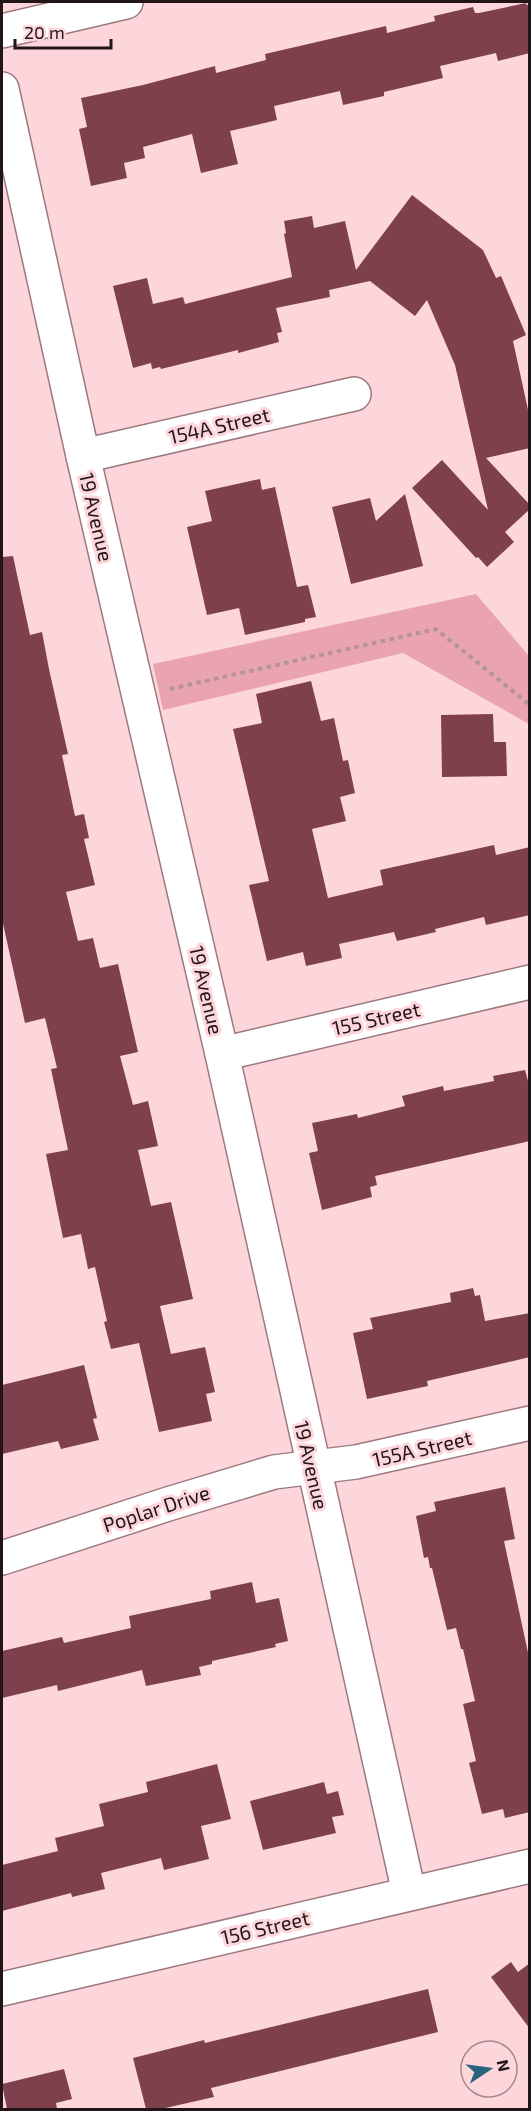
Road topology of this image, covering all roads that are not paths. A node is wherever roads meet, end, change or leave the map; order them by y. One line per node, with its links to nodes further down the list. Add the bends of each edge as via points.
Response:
1 (126, 2): 2 (street)
2 (2, 31)
3 (2, 89): 5 (street, 19 Avenue)
4 (354, 394): 5 (street, 154A Street)
5 (83, 456): 7 (street, 19 Avenue)
6 (530, 982): 7 (street, 155 Street)
7 (222, 1054): 9 (street, 19 Avenue)
8 (530, 1423): 9 (street, 155A Street)
9 (313, 1468): 10 (street, Poplar Drive, via 274,1472); 12 (street, 19 Avenue)
10 (2, 1558)
11 (530, 1866): 12 (street, 156 Street)
12 (409, 1893): 13 (street, 156 Street)
13 (2, 1989)

